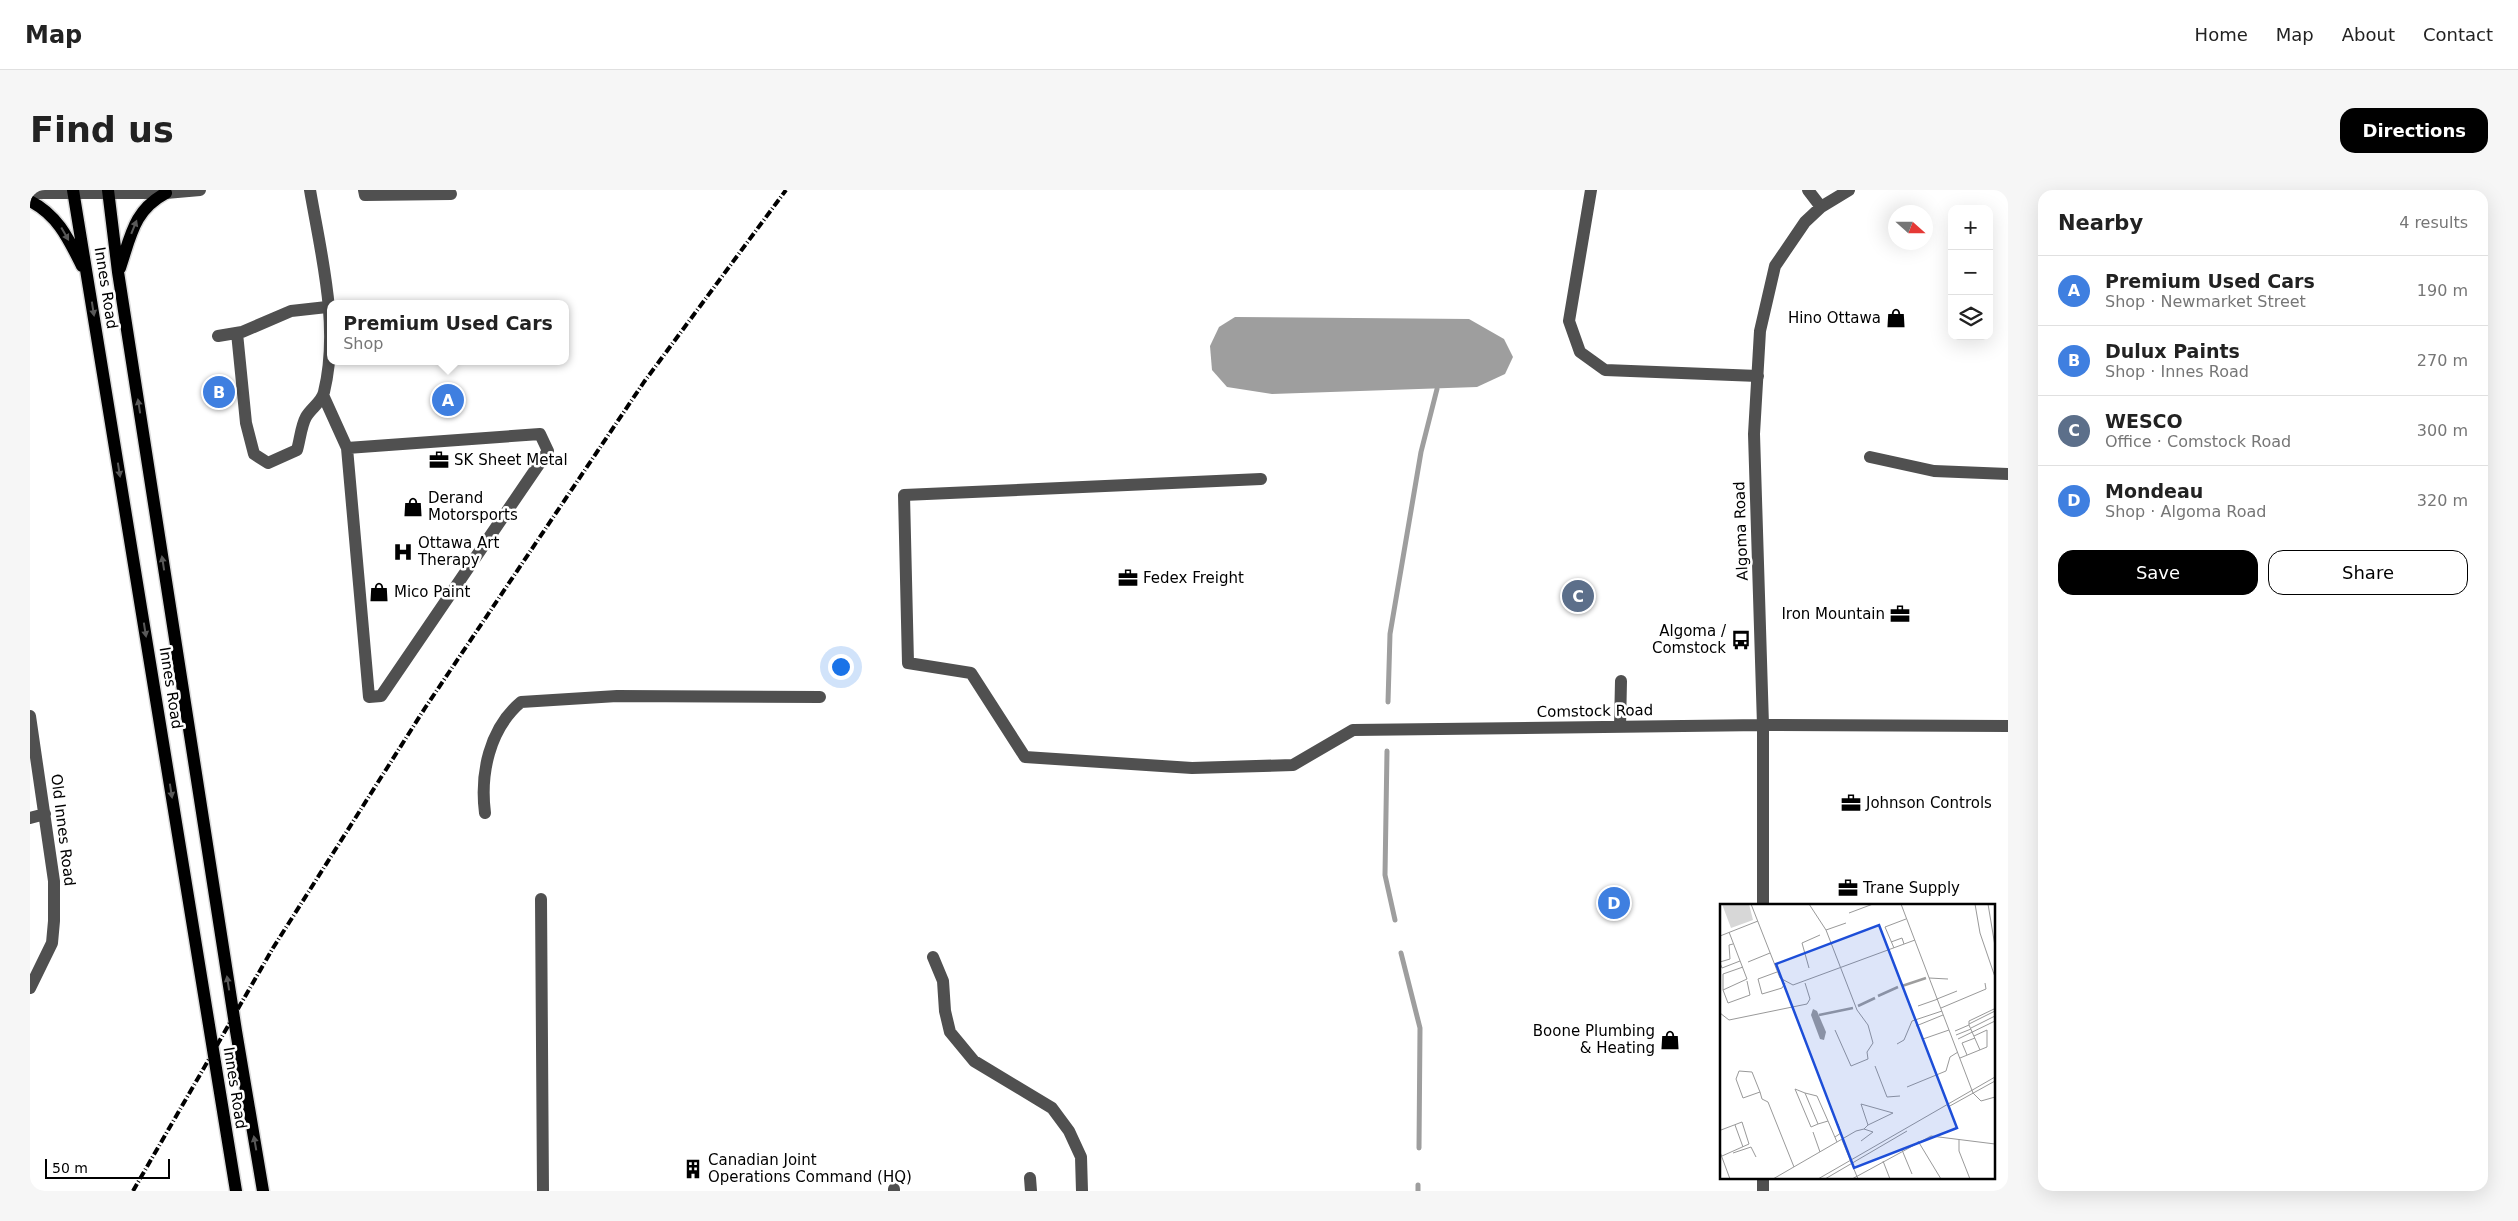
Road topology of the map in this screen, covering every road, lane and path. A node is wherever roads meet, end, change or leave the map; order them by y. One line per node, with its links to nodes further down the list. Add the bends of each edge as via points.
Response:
1 (200, 190): 10 (street)
2 (310, 190): 16 (street)
3 (364, 190): 11 (street, via 365,195)
4 (1591, 190): 20 (street, via 1569,321 1580,352 1605,370)
5 (1808, 190): 13 (street)
6 (1848, 190): 13 (street, Algoma Road)
7 (74, 191): 8 (street); 9 (street); 15 (main road, Innes Road)
8 (108, 192): 10 (street); 14 (main road, Innes Road)
9 (30, 193)
10 (166, 193): 14 (main road, one-way to 10, via 138,216 151,201)
11 (451, 194)
12 (30, 201): 15 (main road, one-way to 15, via 60,224)
13 (1821, 207): 20 (street, Algoma Road, via 1805,222 1775,266 1760,331)
14 (118, 272): 42 (main road, Innes Road, one-way to 14)
15 (88, 278): 41 (main road, Innes Road, one-way to 41)
16 (327, 307): 17 (street, via 291,311)
17 (237, 333): 18 (street); 21 (street, via 246,423 254,454 268,463 297,450 306,418)
18 (218, 336)
19 (329, 365): 21 (street)
20 (1758, 376): 29 (street, Algoma Road, via 1754,434)
21 (323, 395): 22 (street)
22 (348, 448): 22 (street, via 369,697 381,696 548,451 540,434)
23 (1870, 457): 24 (street, via 1934,471)
24 (2008, 474)
25 (1261, 479): 31 (street, Comstock Road, via 904,494 908,663 971,673 1025,757 1192,768 1293,766 1354,730)
26 (1621, 680): 31 (street)
27 (820, 698): 32 (street, via 617,696 521,702 510,711 491,746 484,780)
28 (30, 716): 33 (street, Old Innes Road)
29 (1764, 725): 30 (street, Comstock Road); 31 (street, Comstock Road); 36 (street, Algoma Road)
30 (2008, 726)
31 (1620, 727)
32 (485, 813)
33 (45, 814): 34 (street); 38 (street, Old Innes Road, via 54,881 54,921 52,943)
34 (30, 818)
35 (541, 899): 43 (street)
36 (1763, 904)
37 (933, 956): 45 (street, via 943,981 950,1032 974,1061 1052,1108 1069,1131 1081,1157)
38 (30, 988)
39 (1030, 1178): 44 (street)
40 (1763, 1178): 46 (street)
41 (236, 1191)
42 (263, 1191)
43 (543, 1191)
44 (1031, 1191)
45 (1082, 1191)
46 (1763, 1191)

